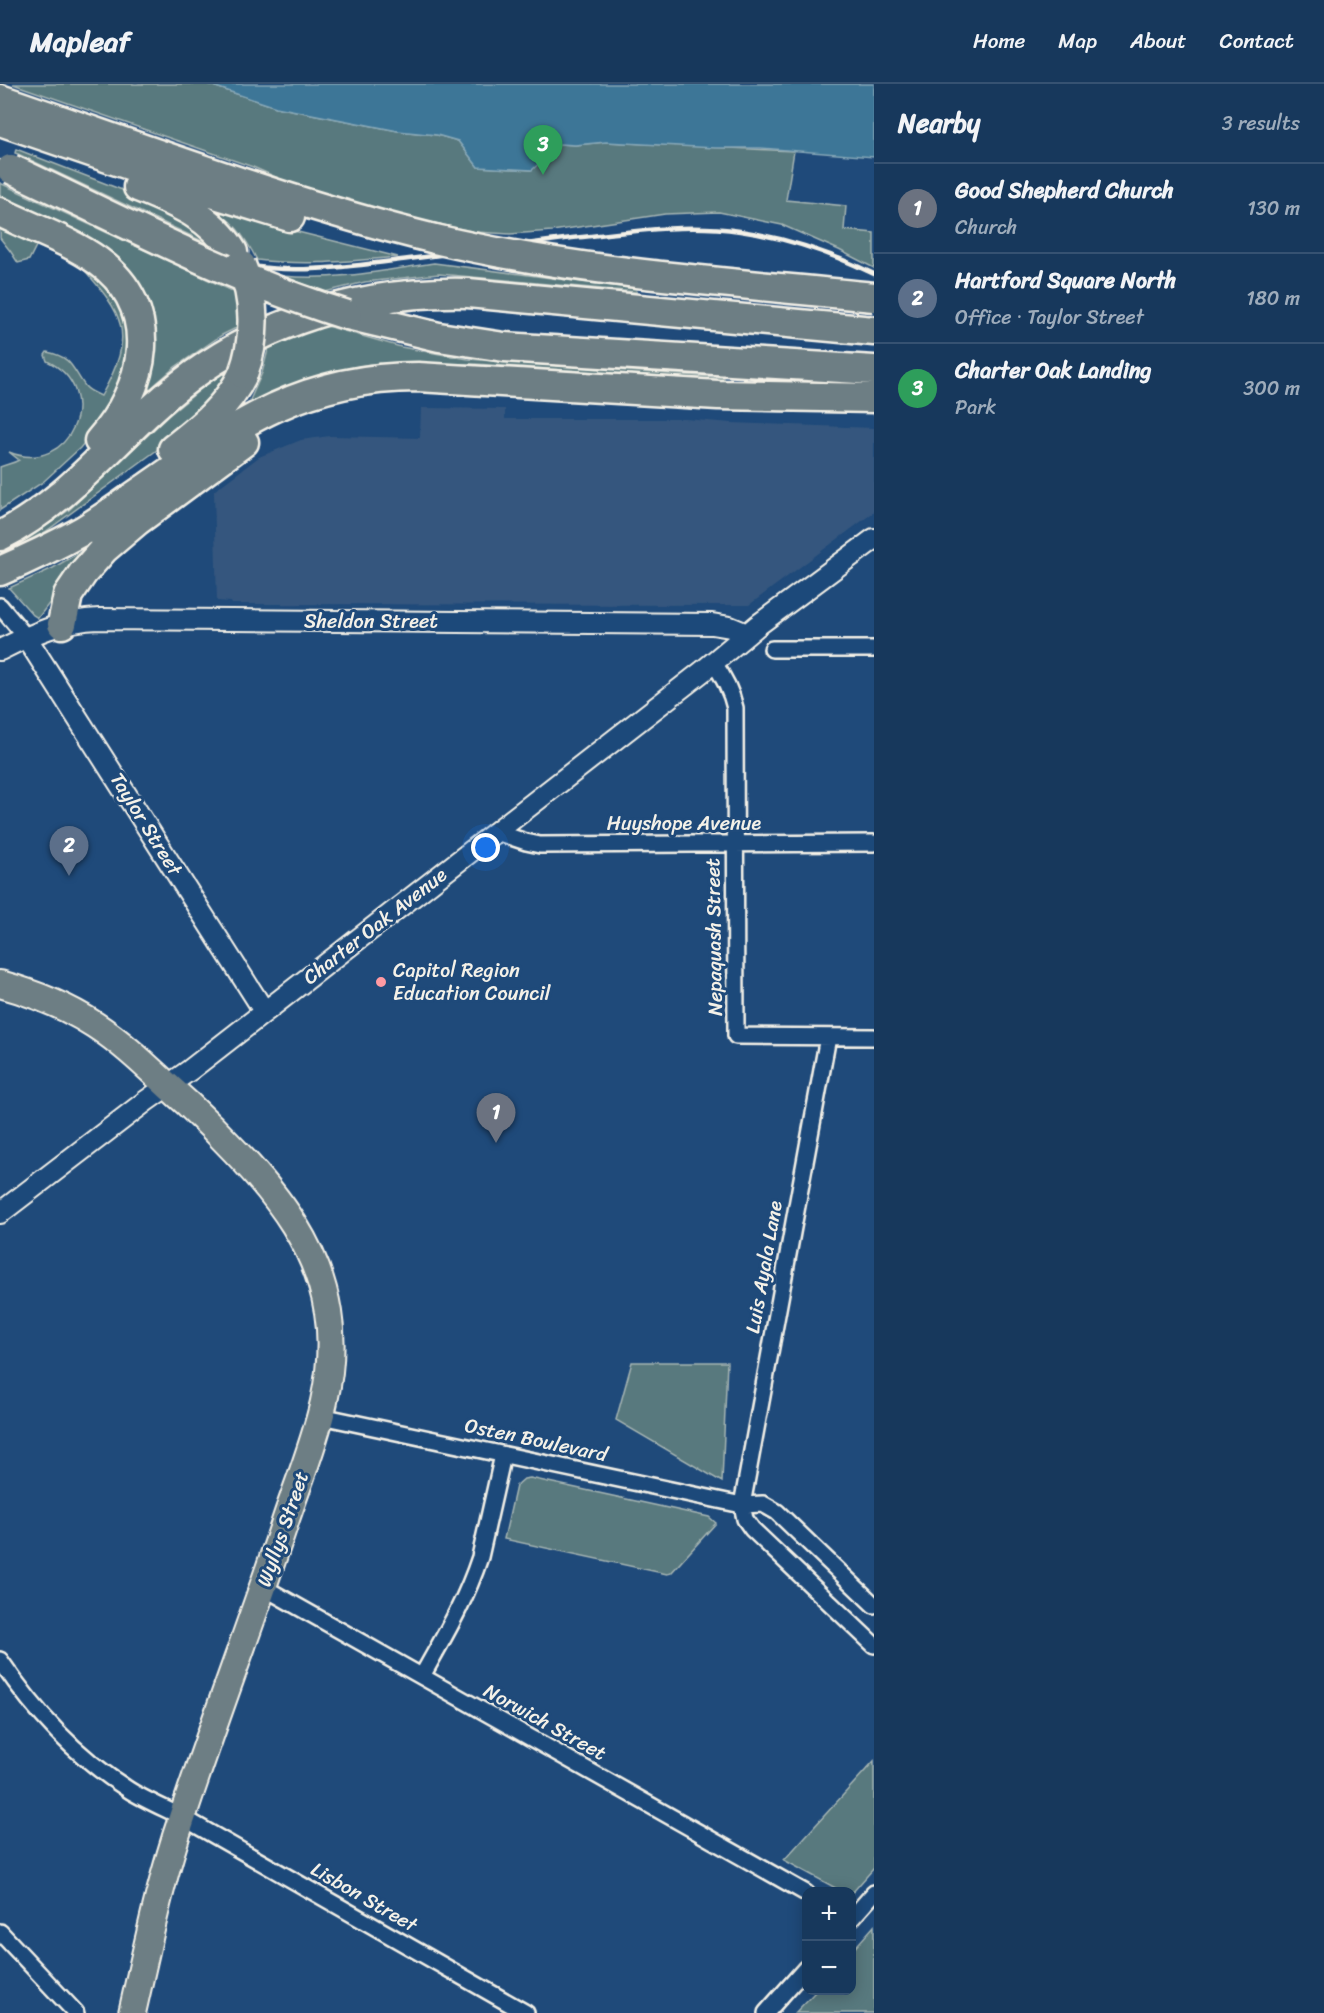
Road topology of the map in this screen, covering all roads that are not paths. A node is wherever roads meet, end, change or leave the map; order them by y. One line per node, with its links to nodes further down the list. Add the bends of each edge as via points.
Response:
1 (0, 99): 5 (highway)
2 (0, 121): 5 (highway, via 196,188)
3 (0, 127): 13 (highway, bridge, via 20,142 191,211 216,230 233,252 246,280 252,309 251,343 243,374 230,397)
4 (5, 166): 9 (highway, bridge, via 265,287 396,328 513,348)
5 (296, 209): 7 (highway, bridge, via 395,243 416,244 435,239 573,266)
6 (0, 212): 12 (highway, via 80,250 104,266 128,293 140,326 141,359 127,401)
7 (874, 297)
8 (874, 332): 12 (highway, via 491,295 445,293 377,298 315,313 263,333 208,363 160,401)
9 (874, 370)
10 (394, 378): 11 (highway, via 728,396); 13 (highway, via 337,385 279,405 226,433); 18 (highway, via 379,387 341,394 308,406 270,425 132,525 83,573 68,595)
11 (874, 398)
12 (59, 496): 14 (highway)
13 (77, 533): 16 (highway)
14 (0, 536)
15 (874, 539): 19 (street, Charter Oak Avenue)
16 (0, 571)
17 (0, 606): 20 (street)
18 (62, 624): 19 (street, Sheldon Street, via 99,619 712,624); 20 (street, Sheldon Street)
19 (747, 634): 24 (street, Charter Oak Avenue)
20 (26, 637): 23 (street, Sheldon Street); 29 (street, Taylor Street)
21 (772, 649): 22 (street)
22 (874, 649)
23 (0, 650)
24 (713, 662): 25 (street, Charter Oak Avenue); 26 (street, Nepaquash Street, via 725,679 735,708)
25 (496, 832): 26 (street, Huyshope Avenue, via 540,844); 29 (street, Charter Oak Avenue)
26 (734, 843): 27 (street, Huyshope Avenue); 31 (street, Nepaquash Street, via 736,1036)
27 (874, 843)
28 (0, 984): 32 (main road, Wyllys Street, via 45,999 94,1025)
29 (264, 1011): 32 (street, Charter Oak Avenue)
30 (874, 1036): 31 (street)
31 (828, 1037): 36 (street, Luis Ayala Lane)
32 (168, 1086): 33 (street, Charter Oak Avenue); 34 (main road, Wyllys Street, via 260,1177 306,1244 324,1290 331,1335 330,1375)
33 (0, 1213)
34 (321, 1416): 35 (street, Osten Boulevard); 37 (main road, Wyllys Street)
35 (503, 1455): 36 (street, Osten Boulevard); 41 (street, via 475,1573)
36 (742, 1505): 38 (street, Osten Boulevard, via 763,1504 777,1512); 39 (street, via 752,1529)
37 (263, 1587): 41 (street, Norwich Street); 42 (main road, Wyllys Street)
38 (874, 1605)
39 (874, 1645)
40 (0, 1660): 42 (street, Lisbon Street, via 37,1711 80,1753 131,1791)
41 (422, 1676): 43 (street, Norwich Street)
42 (182, 1817): 49 (main road, Wyllys Street, via 163,1879); 50 (street, Lisbon Street)
43 (802, 1890)
44 (874, 1893): 45 (street)
45 (856, 1913)
46 (0, 1932): 48 (street)
47 (802, 1973): 51 (street)
48 (76, 2013)
49 (132, 2013)
50 (526, 2013)
51 (766, 2013)

